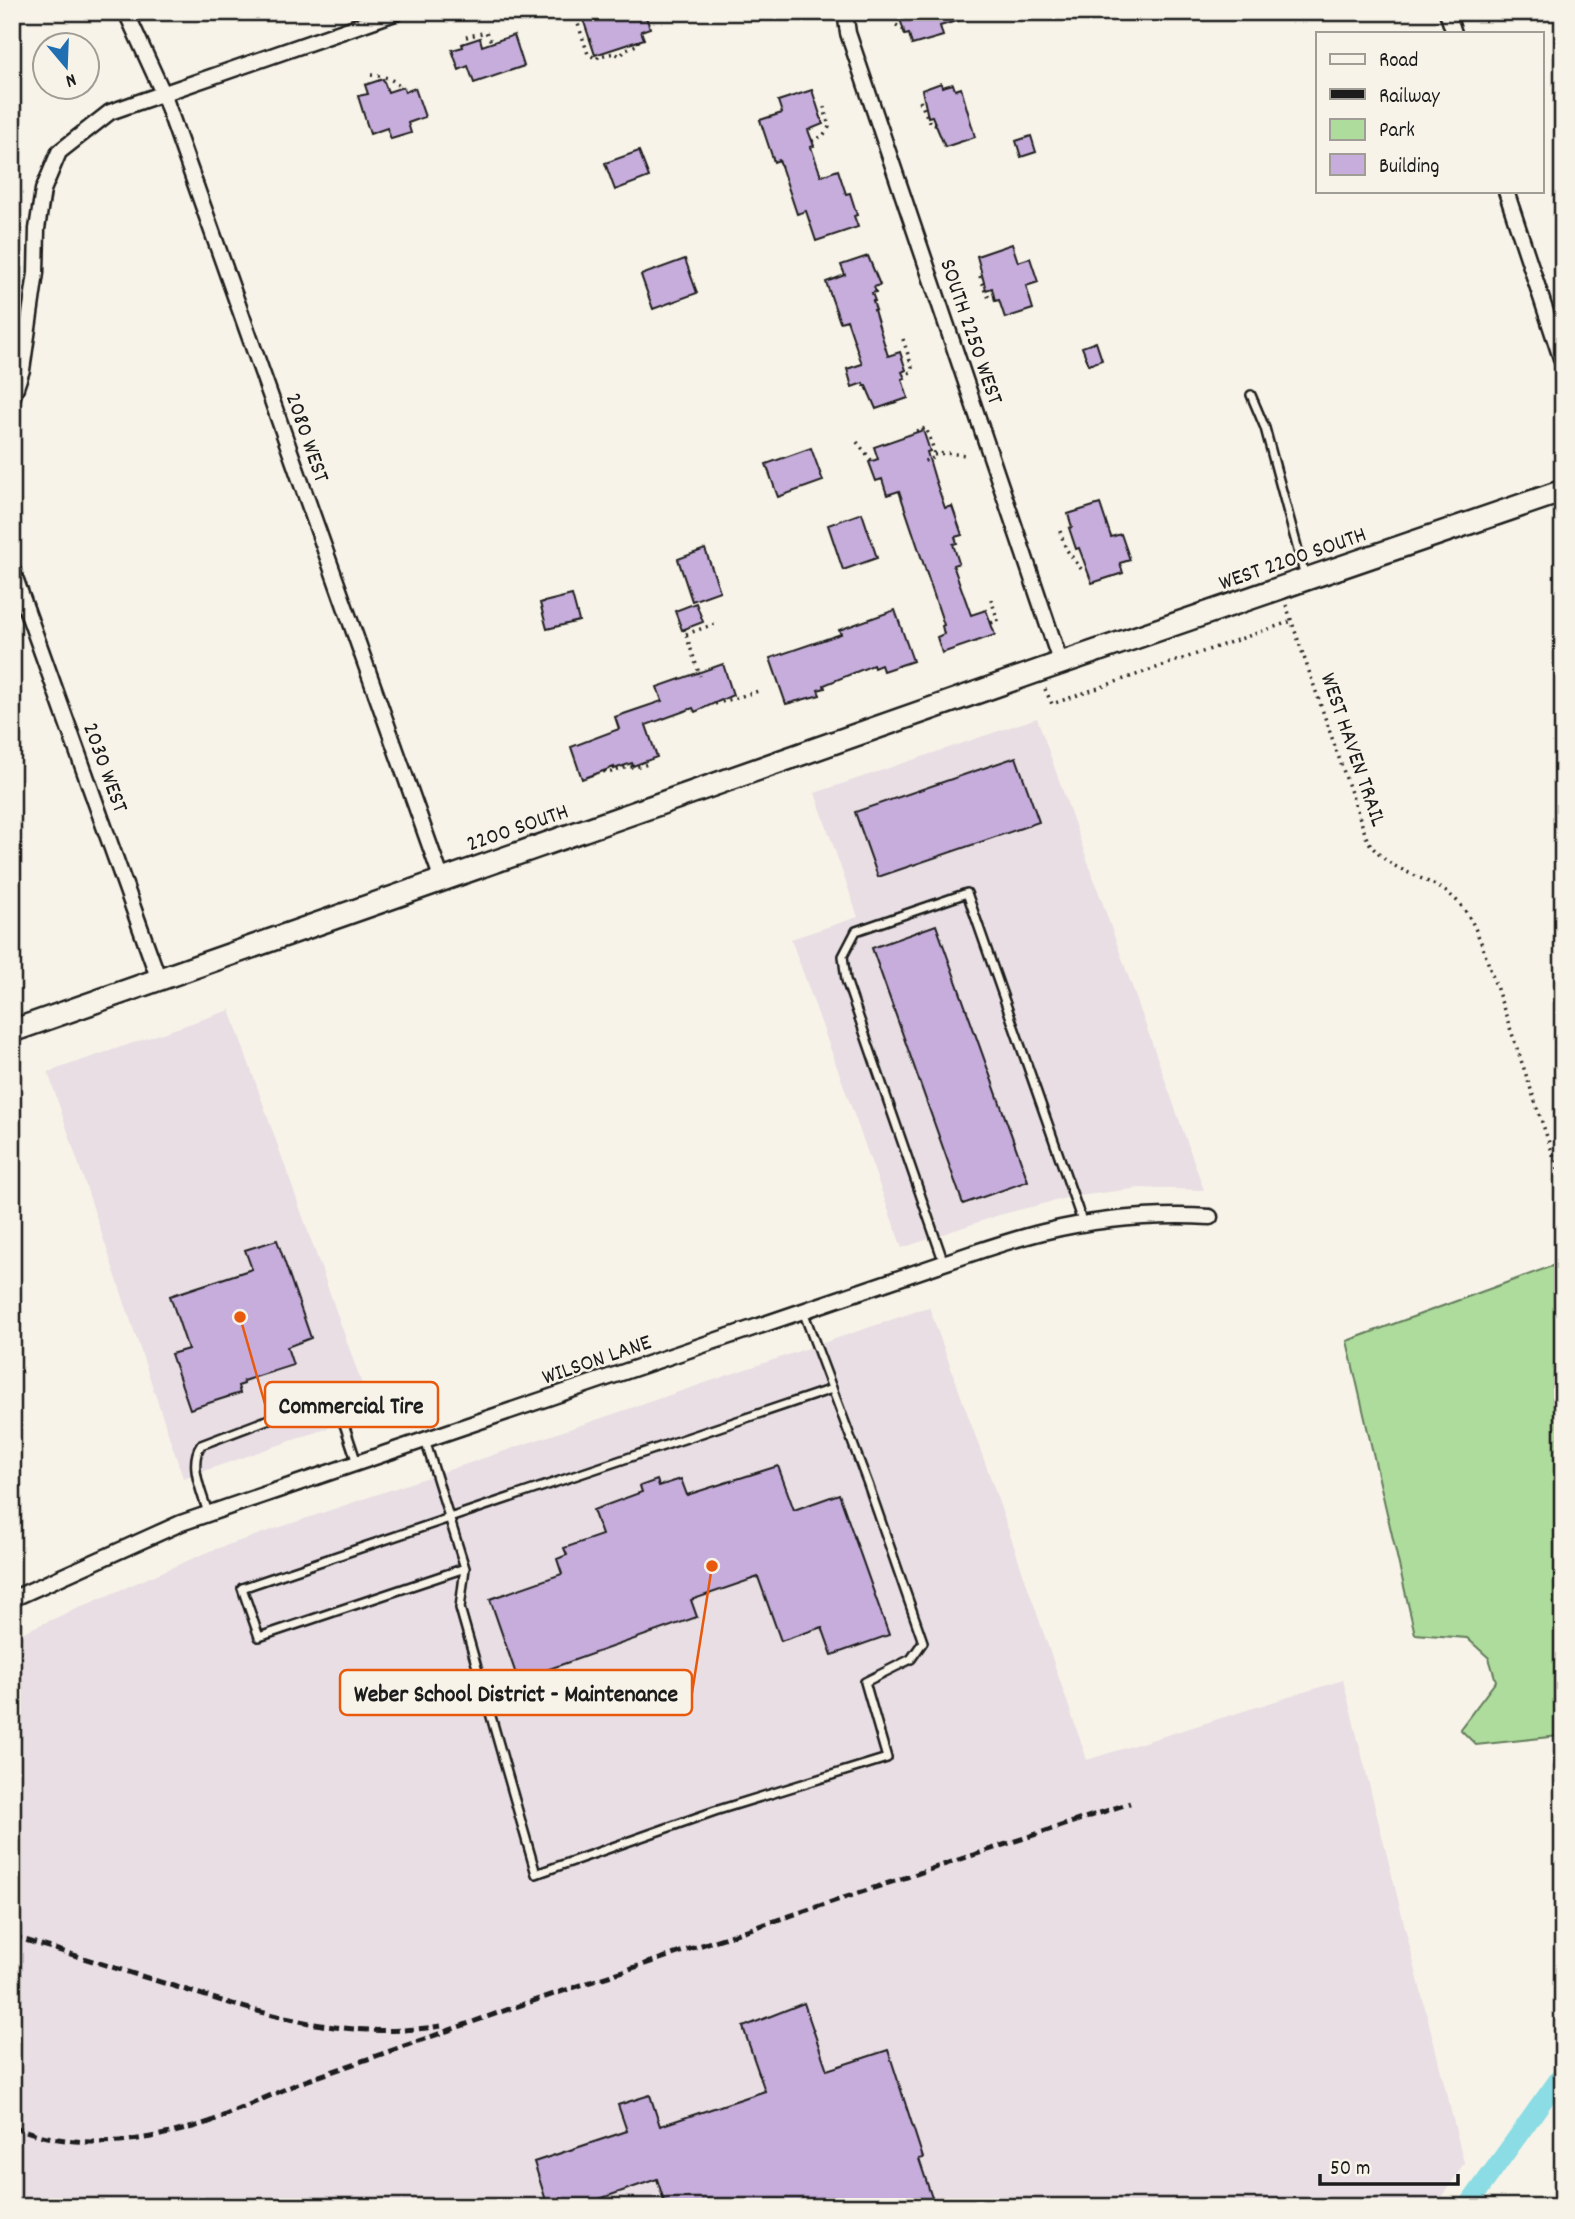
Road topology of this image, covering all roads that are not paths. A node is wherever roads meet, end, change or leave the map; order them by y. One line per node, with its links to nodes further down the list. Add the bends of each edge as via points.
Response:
1 (126, 12): 6 (street, 2080 WEST)
2 (398, 12): 6 (street)
3 (845, 12): 14 (street, SOUTH 2250 WEST)
4 (1447, 12): 5 (street)
5 (1454, 32)
6 (163, 93): 10 (street, via 110,112 59,152 43,190 22,370); 16 (street, 2080 WEST)
7 (1506, 192): 8 (street)
8 (1563, 364)
9 (1251, 395): 13 (lane)
10 (12, 399)
11 (1563, 491): 13 (street, WEST 2200 SOUTH)
12 (12, 569): 17 (street, 2030 WEST)
13 (1306, 580): 14 (street, WEST 2200 SOUTH)
14 (1061, 664): 15 (street, WEST 2200 SOUTH)
15 (1041, 677): 16 (street, 2200 SOUTH)
16 (442, 880): 17 (street, 2200 SOUTH)
17 (159, 979): 18 (street, 2200 SOUTH)
18 (12, 1031)
19 (1210, 1217): 20 (street, WILSON LANE, via 1179,1215)
20 (1084, 1224): 21 (street, WILSON LANE); 21 (lane, via 967,893 856,932 843,956 846,980)
21 (944, 1263): 22 (street, WILSON LANE)
22 (803, 1311): 23 (lane); 24 (street, WILSON LANE)
23 (832, 1388): 27 (lane); 28 (lane, via 923,1642 911,1659 865,1682 887,1758 715,1811 536,1874 460,1608)
24 (425, 1440): 25 (street, WILSON LANE); 27 (lane)
25 (357, 1463): 26 (street, WILSON LANE); 26 (lane, via 338,1406 323,1401 301,1407 201,1444 195,1452 196,1467)
26 (208, 1513): 29 (street, WILSON LANE)
27 (449, 1517): 28 (lane); 28 (lane, via 242,1588 259,1637)
28 (465, 1568)
29 (12, 1599)

